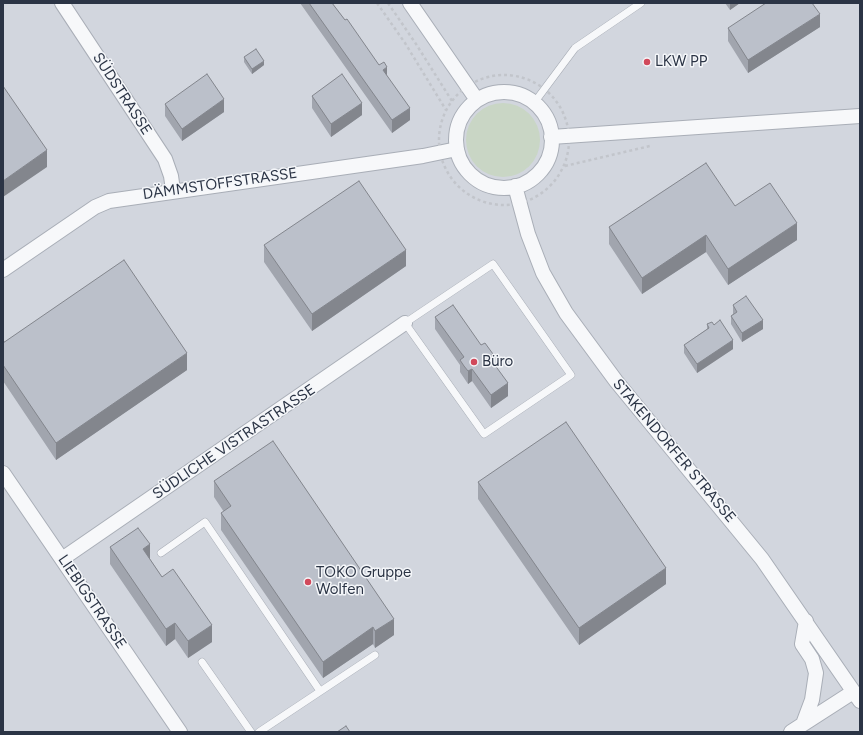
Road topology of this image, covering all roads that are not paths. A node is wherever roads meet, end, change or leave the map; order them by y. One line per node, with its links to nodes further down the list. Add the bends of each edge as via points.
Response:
1 (62, 3): 10 (street, SÜDSTRASSE, via 165,159)
2 (410, 3): 4 (street)
3 (641, 3): 5 (lane, via 575,48)
4 (476, 100): 5 (street, via 486,95 506,92 521,95); 8 (street, via 459,122)
5 (534, 103): 7 (street, via 546,118)
6 (860, 116): 7 (street)
7 (551, 137): 9 (street, via 545,164 532,178)
8 (457, 149): 9 (street, via 463,165 475,178 494,186); 10 (street, DÄMMSTOFFSTRASSE)
9 (515, 186): 16 (street, STAKENDORFER STRASSE, via 528,234 543,273 566,313 616,381 747,540)
10 (173, 190): 11 (street, DÄMMSTOFFSTRASSE, via 109,201 95,207)
11 (3, 270)
12 (405, 323): 12 (lane, SÜDLICHE VISTRASTRASSE, via 493,264 571,375 484,434); 15 (street, SÜDLICHE VISTRASTRASSE)
13 (3, 473): 15 (street, LIEBIGSTRASSE)
14 (161, 553): 19 (lane, via 205,522)
15 (62, 559): 22 (street, LIEBIGSTRASSE)
16 (806, 621): 20 (street, STAKENDORFER STRASSE); 21 (street, via 802,644 812,659 816,673 812,700)
17 (375, 655): 19 (lane)
18 (202, 662): 23 (lane)
19 (320, 691): 24 (lane)
20 (857, 697): 21 (street)
21 (797, 728)
22 (180, 732)
23 (251, 732)
24 (259, 732)

